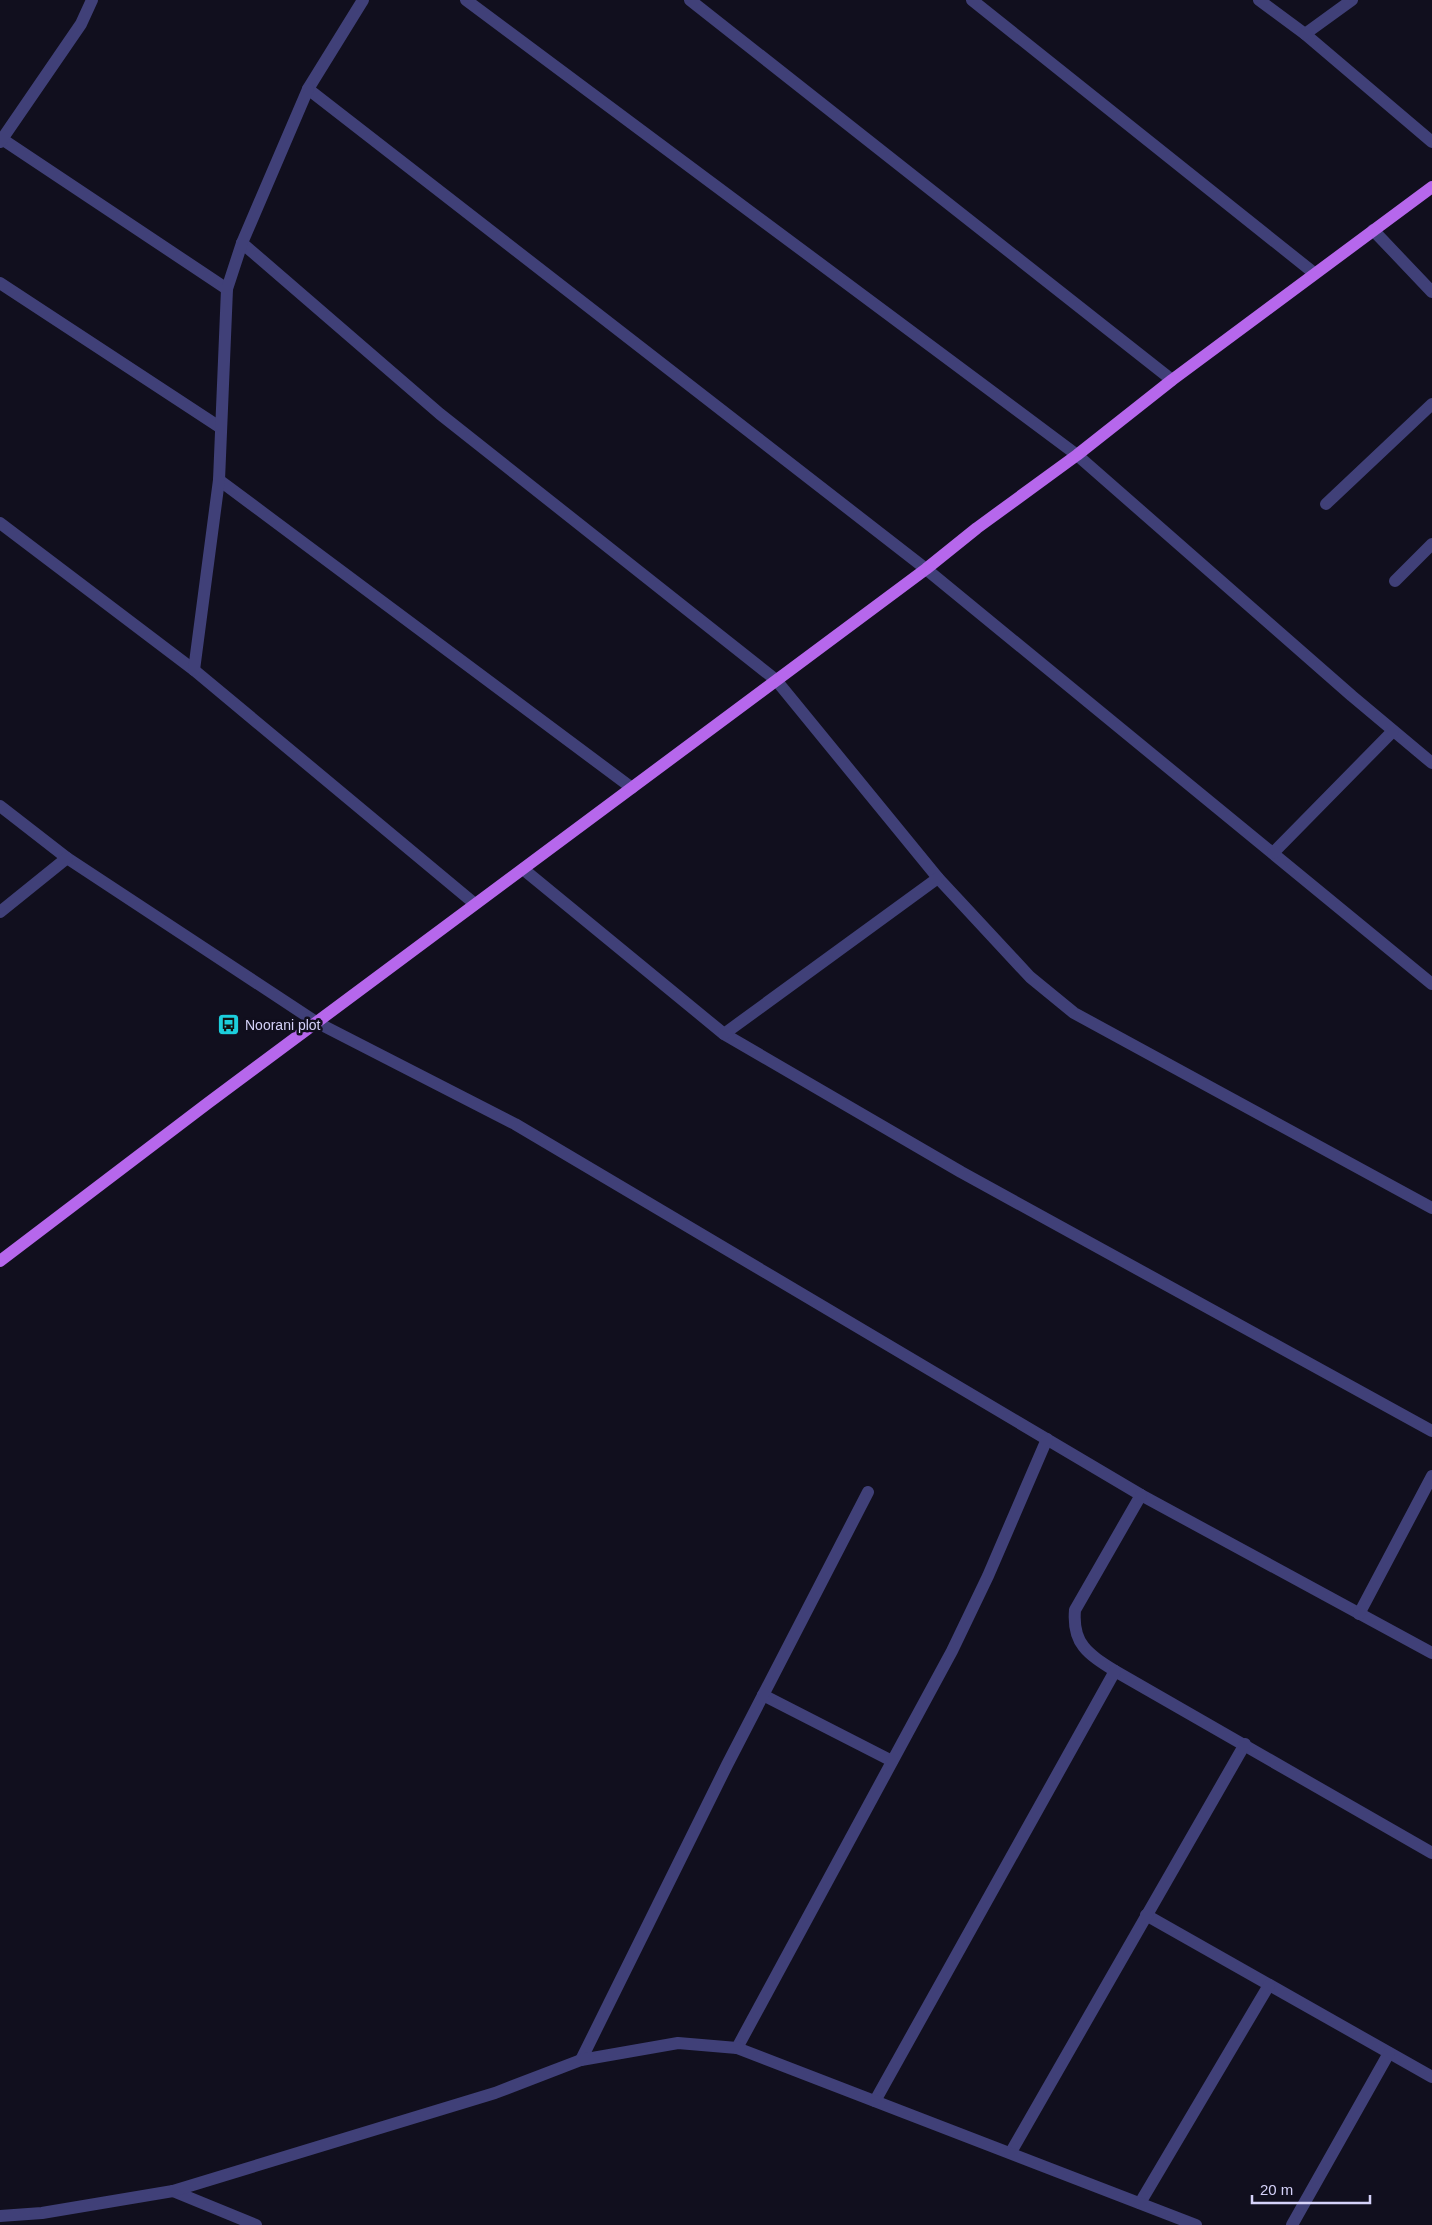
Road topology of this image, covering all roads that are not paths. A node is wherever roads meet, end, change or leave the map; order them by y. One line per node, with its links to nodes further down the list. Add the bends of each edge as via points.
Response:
1 (92, 0): 10 (street, via 81,24)
2 (363, 0): 9 (street)
3 (466, 0): 22 (street)
4 (690, 0): 19 (street)
5 (972, 0): 15 (street)
6 (1259, 0): 8 (street)
7 (1352, 0): 8 (street)
8 (1305, 34): 11 (street)
9 (308, 89): 14 (street); 27 (street)
10 (1, 141): 17 (street)
11 (1432, 142)
12 (1432, 187): 13 (main road)
13 (1373, 230): 15 (main road); 18 (street)
14 (242, 243): 17 (street); 30 (street, via 440,414)
15 (1314, 273): 19 (main road)
16 (0, 283): 21 (street)
17 (227, 289): 21 (street)
18 (1432, 292)
19 (1172, 380): 22 (main road)
20 (1432, 404): 24 (street)
21 (221, 428): 23 (street)
22 (1077, 455): 27 (main road); 31 (street)
23 (219, 480): 29 (street); 33 (street)
24 (1326, 504)
25 (0, 523): 29 (street)
26 (1432, 544): 28 (street)
27 (926, 569): 30 (main road); 35 (street)
28 (1395, 582)
29 (194, 670): 39 (street)
30 (776, 680): 33 (main road); 38 (street)
31 (1394, 731): 32 (street); 35 (street)
32 (1432, 763)
33 (632, 788): 37 (main road)
34 (0, 806): 36 (street)
35 (1273, 853): 41 (street)
36 (67, 858): 40 (street); 42 (street)
37 (523, 869): 39 (main road); 43 (street)
38 (938, 878): 43 (street); 44 (street, via 1030,977 1074,1013)
39 (476, 904): 42 (main road)
40 (0, 912)
41 (1432, 984)
42 (316, 1022): 45 (main road); 47 (street, via 515,1124)
43 (724, 1034): 46 (street, via 961,1172)
44 (1432, 1208)
45 (0, 1261)
46 (1432, 1431)
47 (1047, 1439): 50 (street); 56 (street, via 988,1576)
48 (1432, 1476): 51 (street)
49 (868, 1492): 54 (street)
50 (1140, 1495): 51 (street); 53 (street, via 1075,1610 1073,1628 1078,1642)
51 (1359, 1614): 52 (street)
52 (1432, 1653)
53 (1115, 1671): 55 (street); 64 (street)
54 (764, 1695): 56 (street); 62 (street)
55 (1245, 1744): 57 (street); 58 (street)
56 (892, 1762): 60 (street)
57 (1432, 1852)
58 (1146, 1915): 59 (street); 65 (street)
59 (1269, 1984): 61 (street); 67 (street)
60 (737, 2048): 62 (street, via 678,2043); 64 (street)
61 (1389, 2053): 63 (street); 72 (street)
62 (581, 2060): 66 (street, via 495,2093)
63 (1432, 2077)
64 (875, 2101): 65 (street)
65 (1011, 2152): 67 (street)
66 (173, 2191): 69 (street, via 42,2213); 70 (street)
67 (1140, 2203): 71 (street)
68 (0, 2216): 69 (street)
69 (19, 2220)
70 (256, 2225)
71 (1196, 2225)
72 (1292, 2225)

